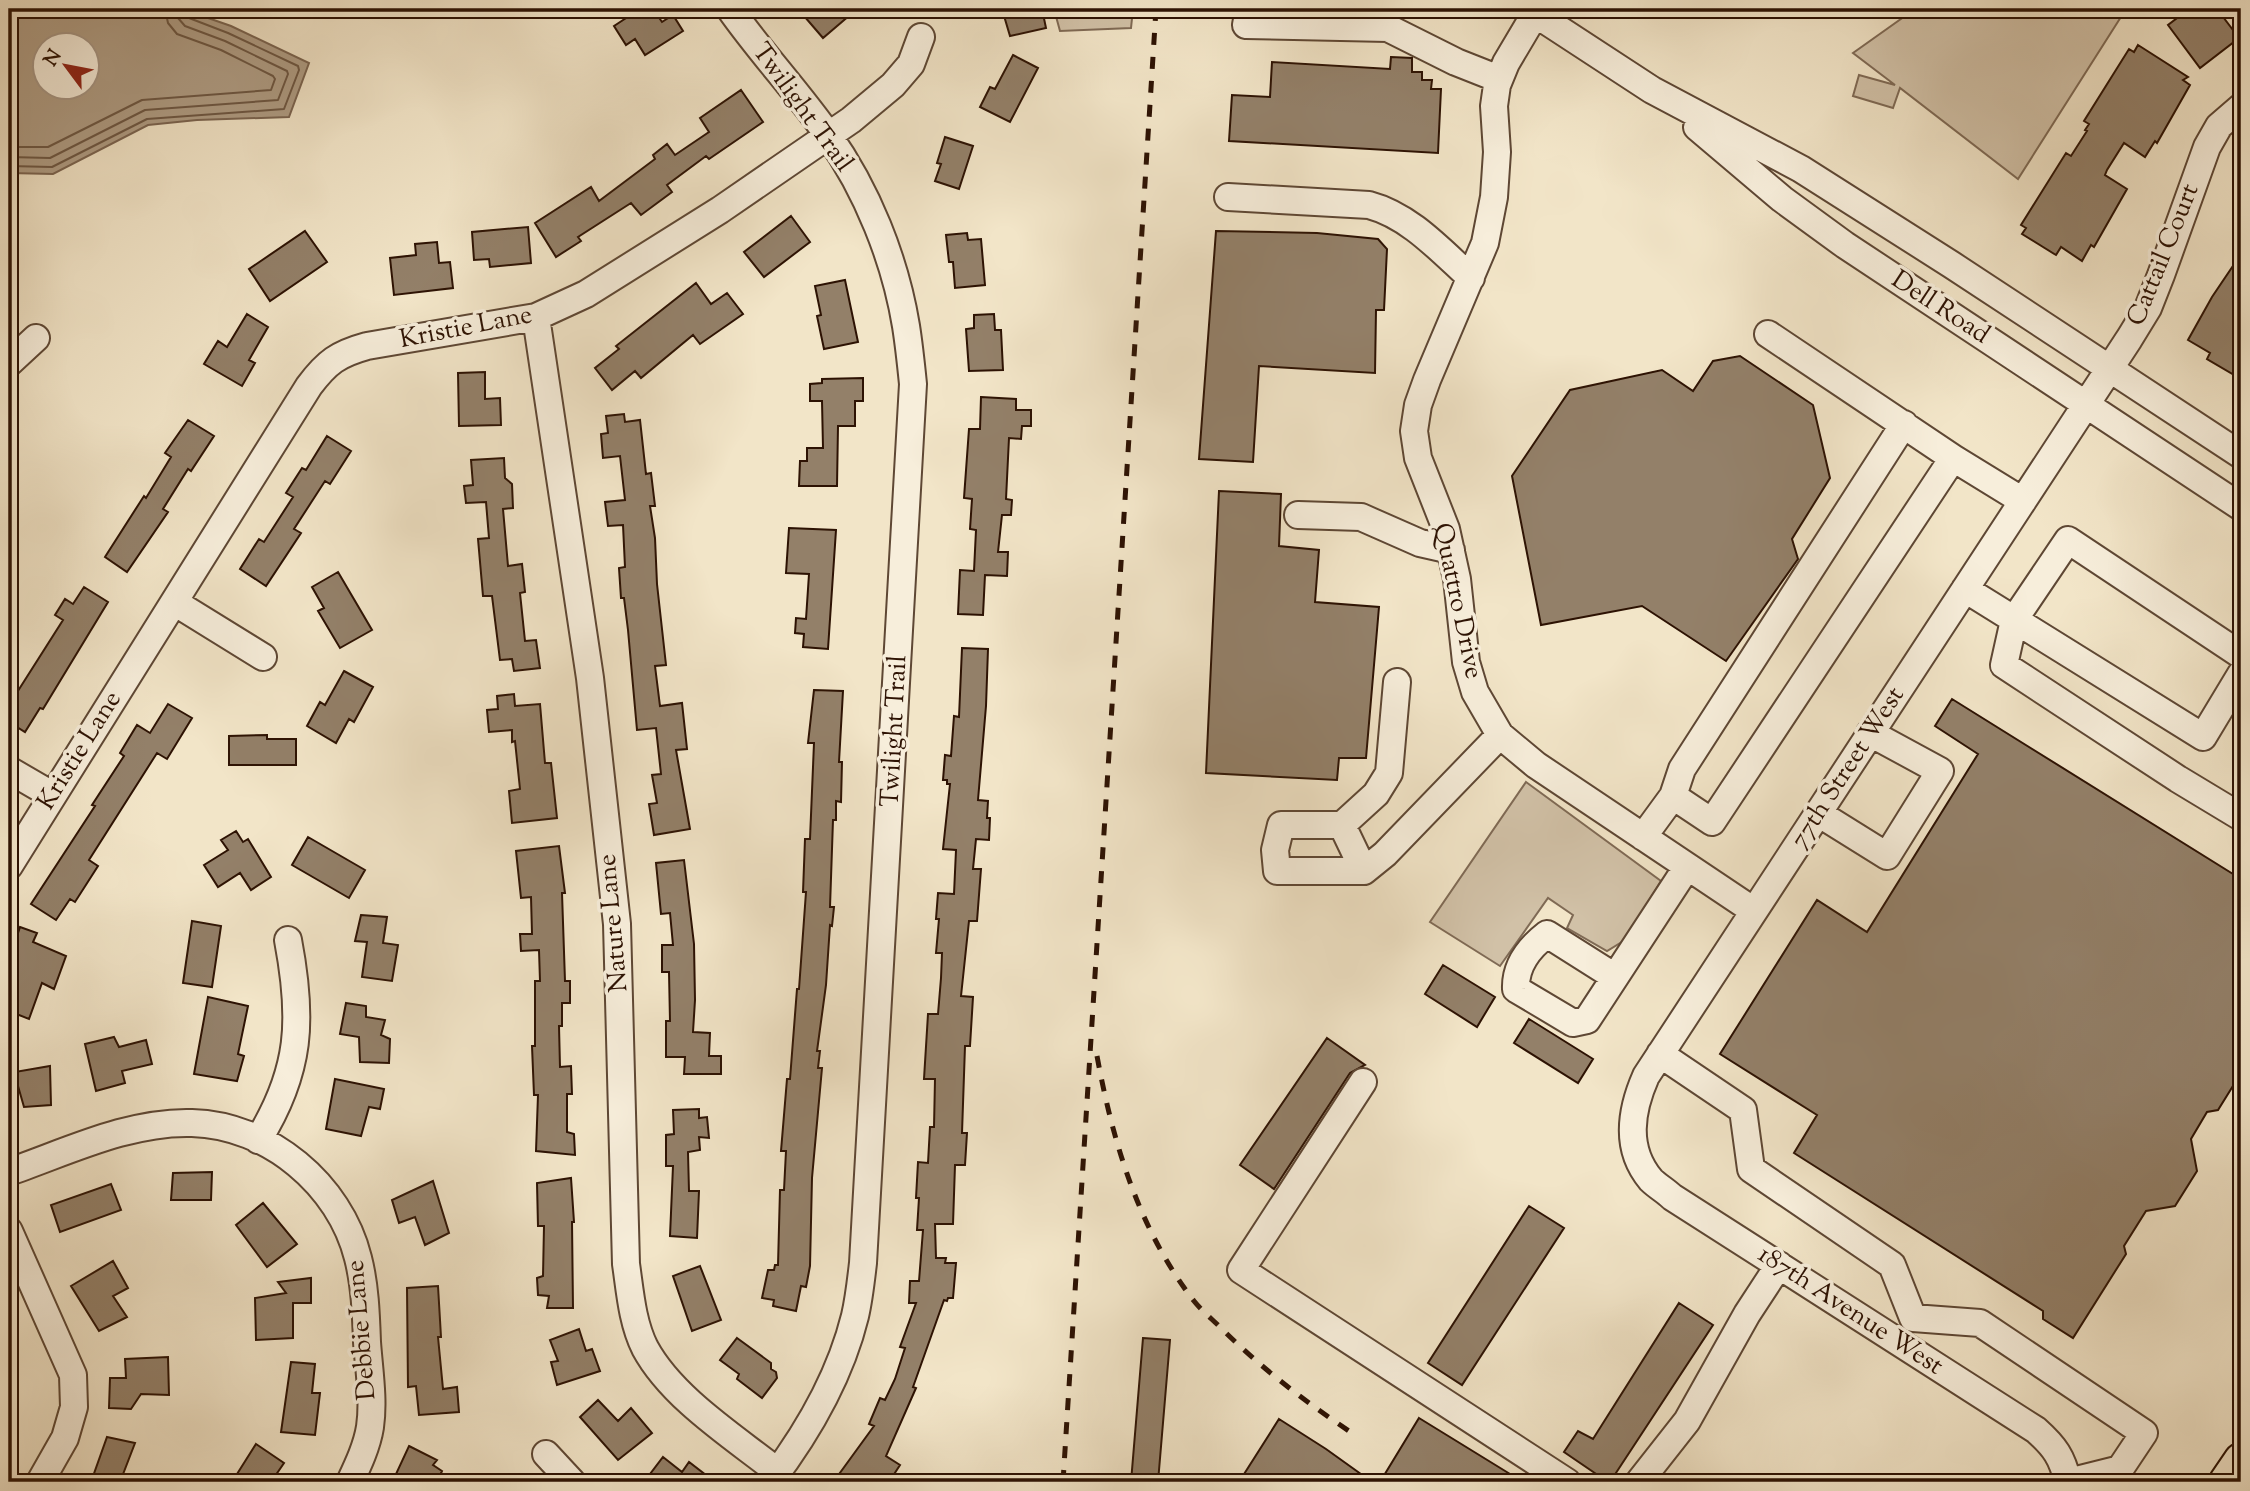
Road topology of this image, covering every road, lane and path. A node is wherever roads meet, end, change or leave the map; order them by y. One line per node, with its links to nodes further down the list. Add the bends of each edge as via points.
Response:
1 (730, 9): 9 (street, Twilight Trail)
2 (1249, 9): 4 (street, via 1246,25)
3 (1534, 10): 6 (street, Quattro Drive); 7 (street, Dell Road)
4 (1381, 18): 6 (street, via 1455,62)
5 (921, 37): 9 (street, Kristie Lane, via 911,64 893,85)
6 (1499, 79): 11 (street, Quattro Drive, via 1494,106 1494,198 1485,243)
7 (1652, 90): 16 (street, Dell Road, via 1801,169); 17 (street, Dell Road, via 1844,245)
8 (2241, 107): 16 (street, Cattail Court, via 2218,125 2207,147 2148,308)
9 (829, 136): 12 (street, Kristie Lane, via 634,265); 58 (street, Twilight Trail, via 870,209 891,266 906,324 913,384 911,444 863,1263 855,1315 839,1366 817,1413)
10 (1228, 197): 11 (street, via 1369,205 1388,211)
11 (1471, 278): 24 (street, Quattro Drive, via 1427,380 1414,431 1418,458)
12 (536, 317): 26 (street, Kristie Lane, via 366,346 344,353 324,367); 58 (street, Nature Lane, via 590,678 617,923 631,1306 645,1347 663,1374)
13 (1768, 334): 18 (street)
14 (36, 338): 15 (street)
15 (9, 363)
16 (2111, 368): 17 (street, Cattail Court); 19 (street, Dell Road)
17 (2087, 405): 21 (street, 77th Street West); 22 (street, Dell Road)
18 (1903, 424): 20 (street); 36 (street, via 1682,769)
19 (2241, 455)
20 (1953, 458): 21 (street); 36 (street, via 1712,822)
21 (2023, 501): 25 (street, 77th Street West)
22 (2241, 507)
23 (1298, 514): 24 (street, via 1361,517 1420,543)
24 (1451, 550): 33 (street, Quattro Drive, via 1466,662 1475,692)
25 (1965, 589): 27 (street); 32 (street, 77th Street West)
26 (174, 601): 29 (street); 35 (street, Kristie Lane)
27 (2014, 620): 28 (street, via 2068,540); 30 (street, via 2203,737); 38 (street, via 2004,665)
28 (2241, 655)
29 (263, 657)
30 (2241, 674)
31 (1397, 682): 39 (street, via 1389,773 1376,794)
32 (1870, 733): 37 (street, 77th Street West); 37 (street, via 1940,771 1887,856)
33 (1500, 735): 40 (street, Quattro Drive, via 1536,765); 43 (street)
34 (9, 770): 35 (street)
35 (52, 795): 41 (street, Kristie Lane)
36 (1672, 796): 40 (street)
37 (1818, 813): 44 (street, 77th Street West)
38 (2241, 817)
39 (1342, 825): 43 (street); 43 (street, via 1281,825 1275,850 1277,871)
40 (1643, 837): 42 (street, Quattro Drive)
41 (9, 866)
42 (1687, 867): 44 (street, Quattro Drive); 46 (street)
43 (1364, 871)
44 (1754, 911): 47 (street, 77th Street West)
45 (288, 940): 50 (street, via 298,1014 295,1051 285,1088)
46 (1615, 977)
47 (1660, 1054): 49 (street, 77th Street West, via 1635,1100); 54 (street, via 1743,1110 1751,1169 1892,1265)
48 (1363, 1082): 62 (street, via 1241,1270)
49 (1633, 1139): 53 (street, 187th Avenue West, via 1650,1179)
50 (258, 1140): 51 (street, Debbie Lane, via 194,1123 158,1124); 60 (street, Debbie Lane, via 298,1163 324,1190 345,1221 358,1258 371,1398 369,1428)
51 (9, 1172)
52 (9, 1231): 59 (street, via 73,1375 74,1407 65,1438)
53 (1779, 1265): 55 (street, 187th Avenue West); 63 (street, via 1746,1314 1687,1421)
54 (1913, 1318): 55 (street); 64 (street, via 1980,1323 2144,1433 2120,1469)
55 (1899, 1342): 64 (street, 187th Avenue West, via 2036,1430 2063,1461)
56 (546, 1454): 61 (street)
57 (2241, 1460): 65 (main road)
58 (774, 1477)
59 (40, 1482)
60 (350, 1482)
61 (572, 1482)
62 (1567, 1482)
63 (1639, 1482)
64 (2068, 1482)
65 (2227, 1482)

